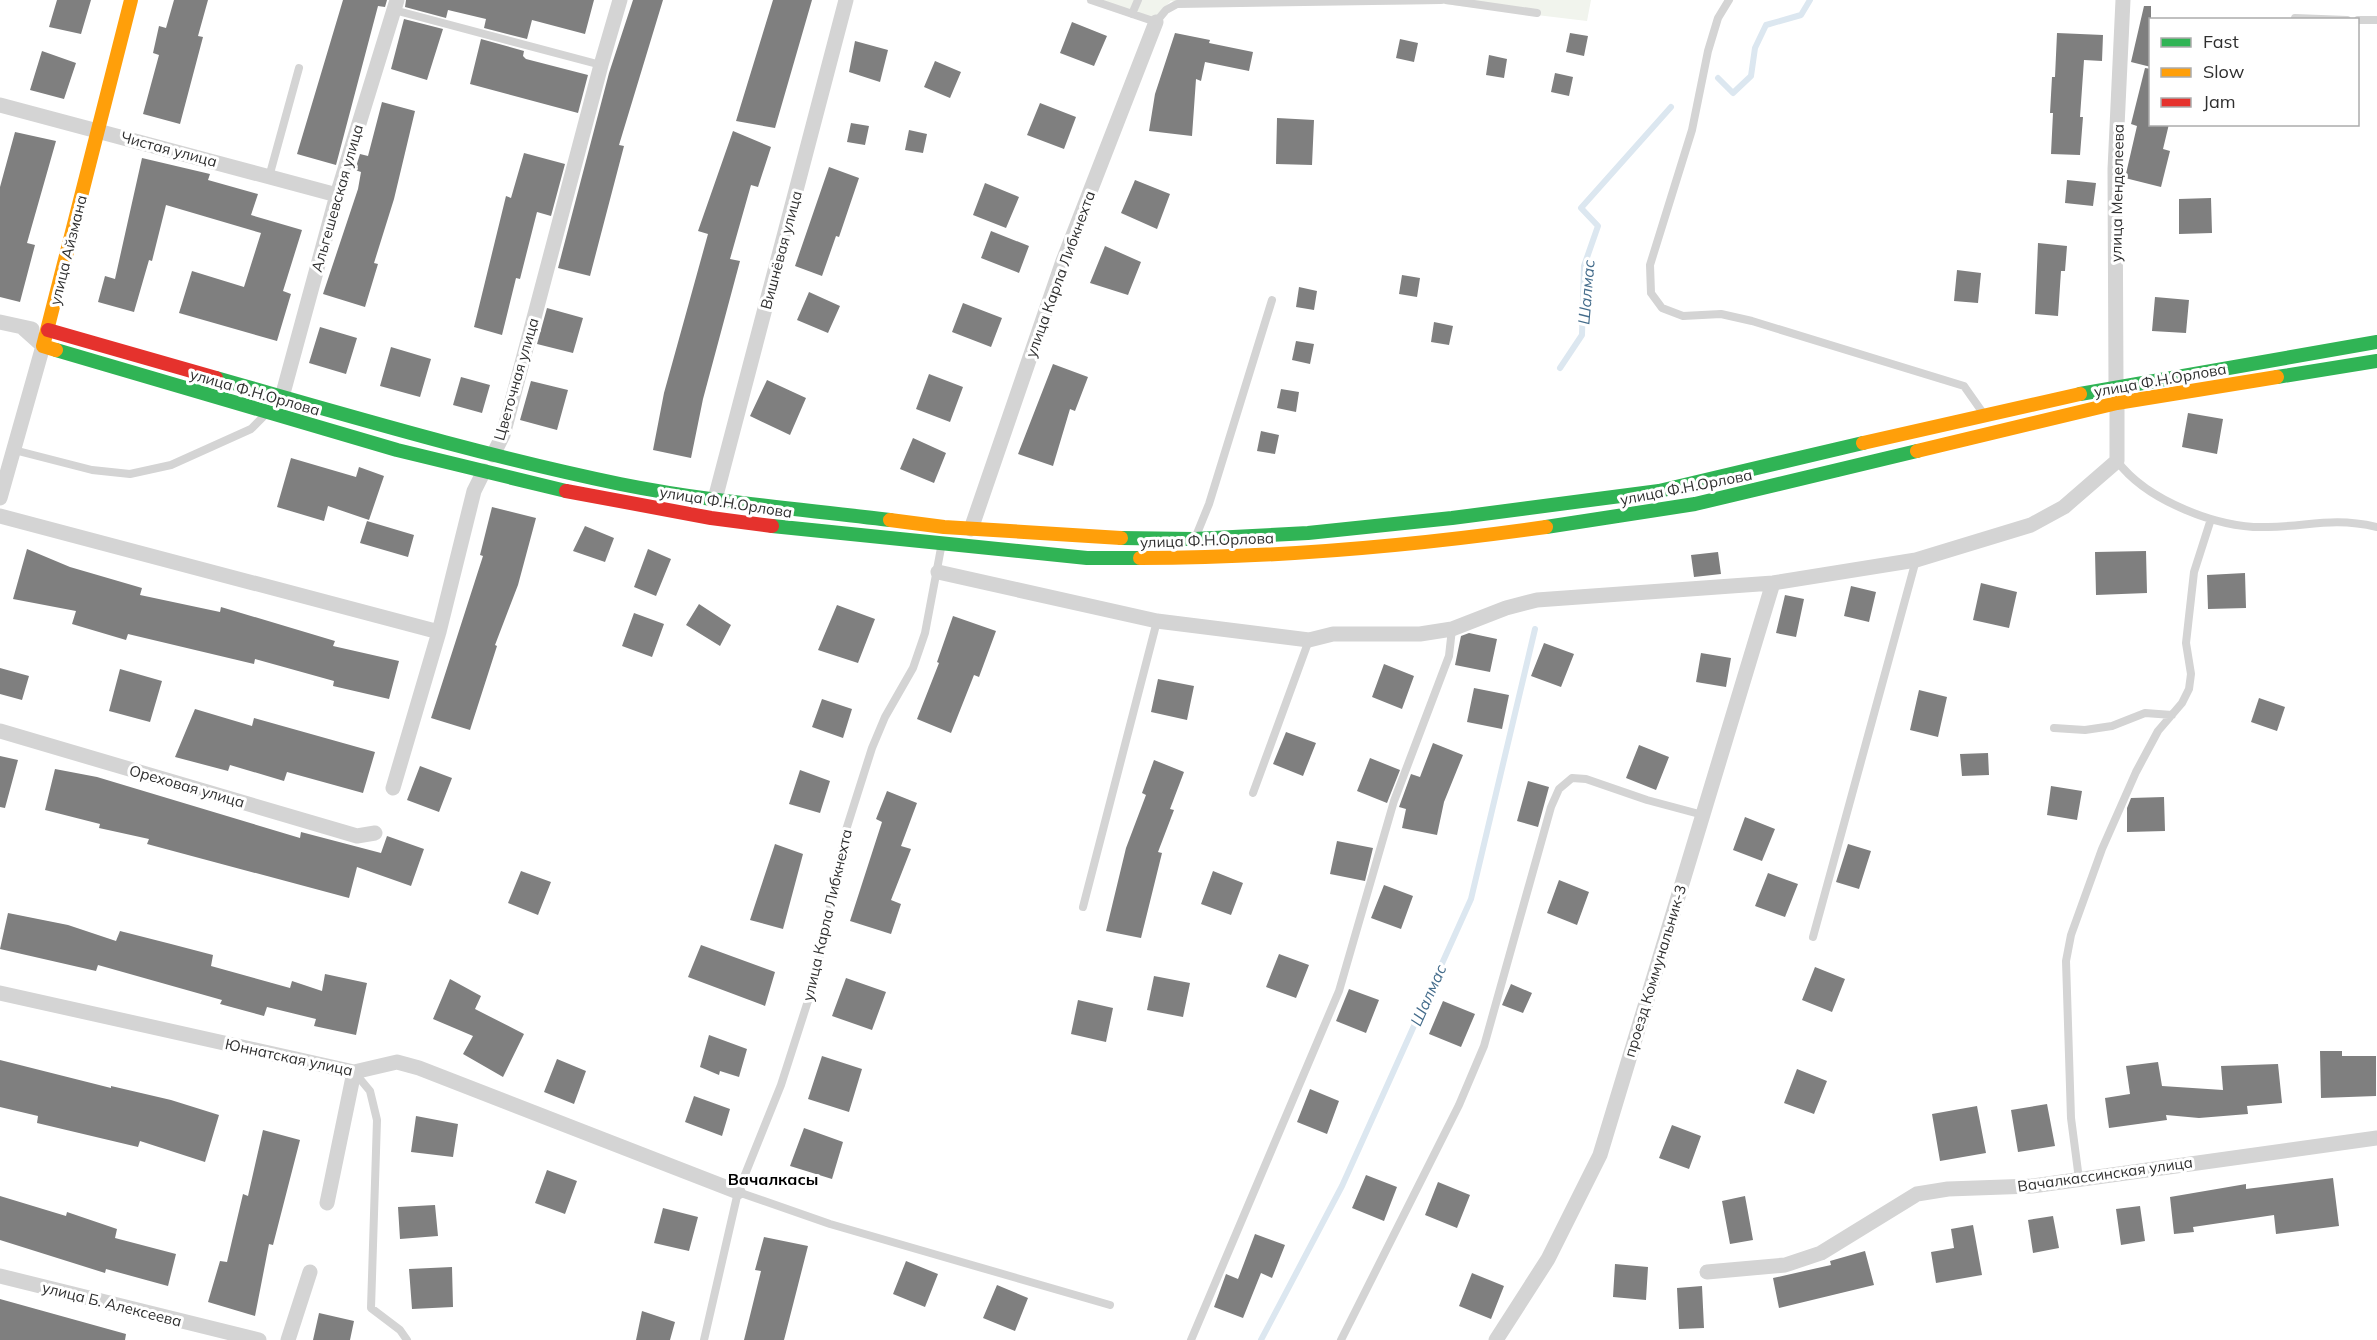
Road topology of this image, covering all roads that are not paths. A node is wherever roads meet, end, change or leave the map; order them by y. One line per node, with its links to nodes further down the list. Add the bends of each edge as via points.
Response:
1 (131, 0): 18 (street, улица Айзмана)
2 (620, 0): 15 (street, Цветочная улица)
3 (846, 0): 38 (street, Вишнёвая улица)
4 (1091, 0): 11 (lane)
5 (1138, 0): 11 (lane)
6 (1443, 0): 10 (lane); 14 (lane, via 1177,4 1166,9)
7 (1729, 0): 32 (lane, via 1718,18 1708,51 1692,130 1650,265 1651,292 1662,308 1683,316 1720,315 1752,321 1964,386)
8 (2123, 0): 28 (street, улица Менделеева, via 2115,169)
9 (395, 5): 15 (lane); 20 (street, Альгешевская улица)
10 (1538, 13)
11 (1132, 14): 14 (lane)
12 (2359, 20): 13 (lane)
13 (2377, 20)
14 (1156, 22): 43 (street, улица Карла Либкнехта, via 1063,261)
15 (601, 64): 34 (street, Цветочная улица, via 503,435)
16 (299, 68): 19 (lane)
17 (0, 105): 18 (street, Чистая улица)
18 (98, 130): 19 (street, Чистая улица); 24 (street, улица Айзмана)
19 (269, 177): 20 (street, Чистая улица)
20 (337, 195): 29 (street, Альгешевская улица)
21 (1272, 300): 44 (lane, via 1209,504)
22 (0, 322): 23 (street)
23 (24, 328): 24 (street); 26 (street)
24 (48, 330): 26 (street, улица Айзмана); 29 (street, улица Ф.Н.Орлова)
25 (2377, 342): 28 (street, улица Ф.Н.Орлова)
26 (43, 346): 31 (street, улица Ф.Н.Орлова); 33 (street, улица Айзмана)
27 (2377, 361): 30 (street, улица Ф.Н.Орлова)
28 (2116, 386): 30 (street); 32 (street, улица Ф.Н.Орлова)
29 (282, 397): 31 (lane); 34 (street, улица Ф.Н.Орлова)
30 (2117, 403): 35 (street); 46 (street, улица Ф.Н.Орлова, via 1695,504 1464,539 1188,558 1087,558)
31 (267, 412): 33 (lane, via 251,429 171,465 130,474 92,470); 36 (street, улица Ф.Н.Орлова)
32 (1984, 414): 44 (street, улица Ф.Н.Орлова, via 1659,491 1308,533)
33 (14, 450): 37 (street, улица Айзмана)
34 (493, 455): 36 (street, Цветочная улица); 38 (street, улица Ф.Н.Орлова, via 621,484)
35 (2117, 461): 40 (lane, via 2127,475 2147,490); 47 (street, via 2064,507 2031,525)
36 (484, 471): 45 (street, улица Ф.Н.Орлова, via 589,497 711,518); 52 (street, Цветочная улица, via 474,491)
37 (0, 498)
38 (715, 499): 41 (street, улица Ф.Н.Орлова)
39 (0, 516): 52 (street)
40 (2211, 519): 42 (lane, via 2240,526 2351,521); 54 (lane, via 2193,583 2186,643 2189,689)
41 (944, 527): 43 (street, улица Ф.Н.Орлова); 45 (street, улица Карла Либкнехта)
42 (2377, 527)
43 (971, 529): 44 (street, улица Ф.Н.Орлова, via 1096,538); 46 (street)
44 (1194, 539)
45 (941, 546): 46 (street, улица Ф.Н.Орлова); 48 (lane, улица Карла Либкнехта)
46 (970, 549)
47 (1916, 560): 49 (street); 62 (lane)
48 (938, 572): 50 (street); 67 (lane, улица Карла Либкнехта, via 913,668 872,748 846,830 815,979 781,1085)
49 (1773, 583): 51 (street, via 1537,600); 59 (street, проезд Коммунальник-3)
50 (1157, 621): 53 (street); 61 (lane)
51 (1452, 629): 53 (street, via 1420,634 1333,634); 77 (lane, via 1449,656 1394,801 1339,992)
52 (439, 632): 57 (street, Цветочная улица)
53 (1309, 640): 58 (lane)
54 (2172, 715): 55 (lane, via 2145,713 2112,726 2085,730); 66 (lane, via 2158,731 2136,772 2102,849 2071,935 2066,962 2071,1118)
55 (2054, 728)
56 (0, 731): 60 (street, Ореховая улица, via 357,836)
57 (393, 788)
58 (1253, 794)
59 (1703, 814): 78 (lane, via 1647,800 1586,778 1572,778 1559,789 1484,1046 1460,1105); 79 (street, проезд Коммунальник-3, via 1600,1155 1548,1259)
60 (375, 833)
61 (1083, 907)
62 (1813, 937)
63 (0, 993): 64 (street, Юннатская улица)
64 (354, 1072): 67 (street, Юннатская улица, via 397,1062 419,1068); 68 (street); 75 (lane, via 370,1091 377,1120 371,1308)
65 (2377, 1138): 66 (street, Вачалкассинская улица)
66 (2079, 1179): 70 (street, Вачалкассинская улица, via 1917,1194 1821,1253 1785,1264)
67 (738, 1192): 72 (lane, via 830,1224); 76 (lane, улица Карла Либкнехта)
68 (327, 1203)
69 (310, 1272): 74 (street)
70 (1707, 1272)
71 (0, 1276): 73 (street, улица Б. Алексеева)
72 (1110, 1305)
73 (259, 1340)
74 (288, 1340)
75 (407, 1340)
76 (704, 1340)
77 (1191, 1340)
78 (1341, 1340)
79 (1496, 1340)

